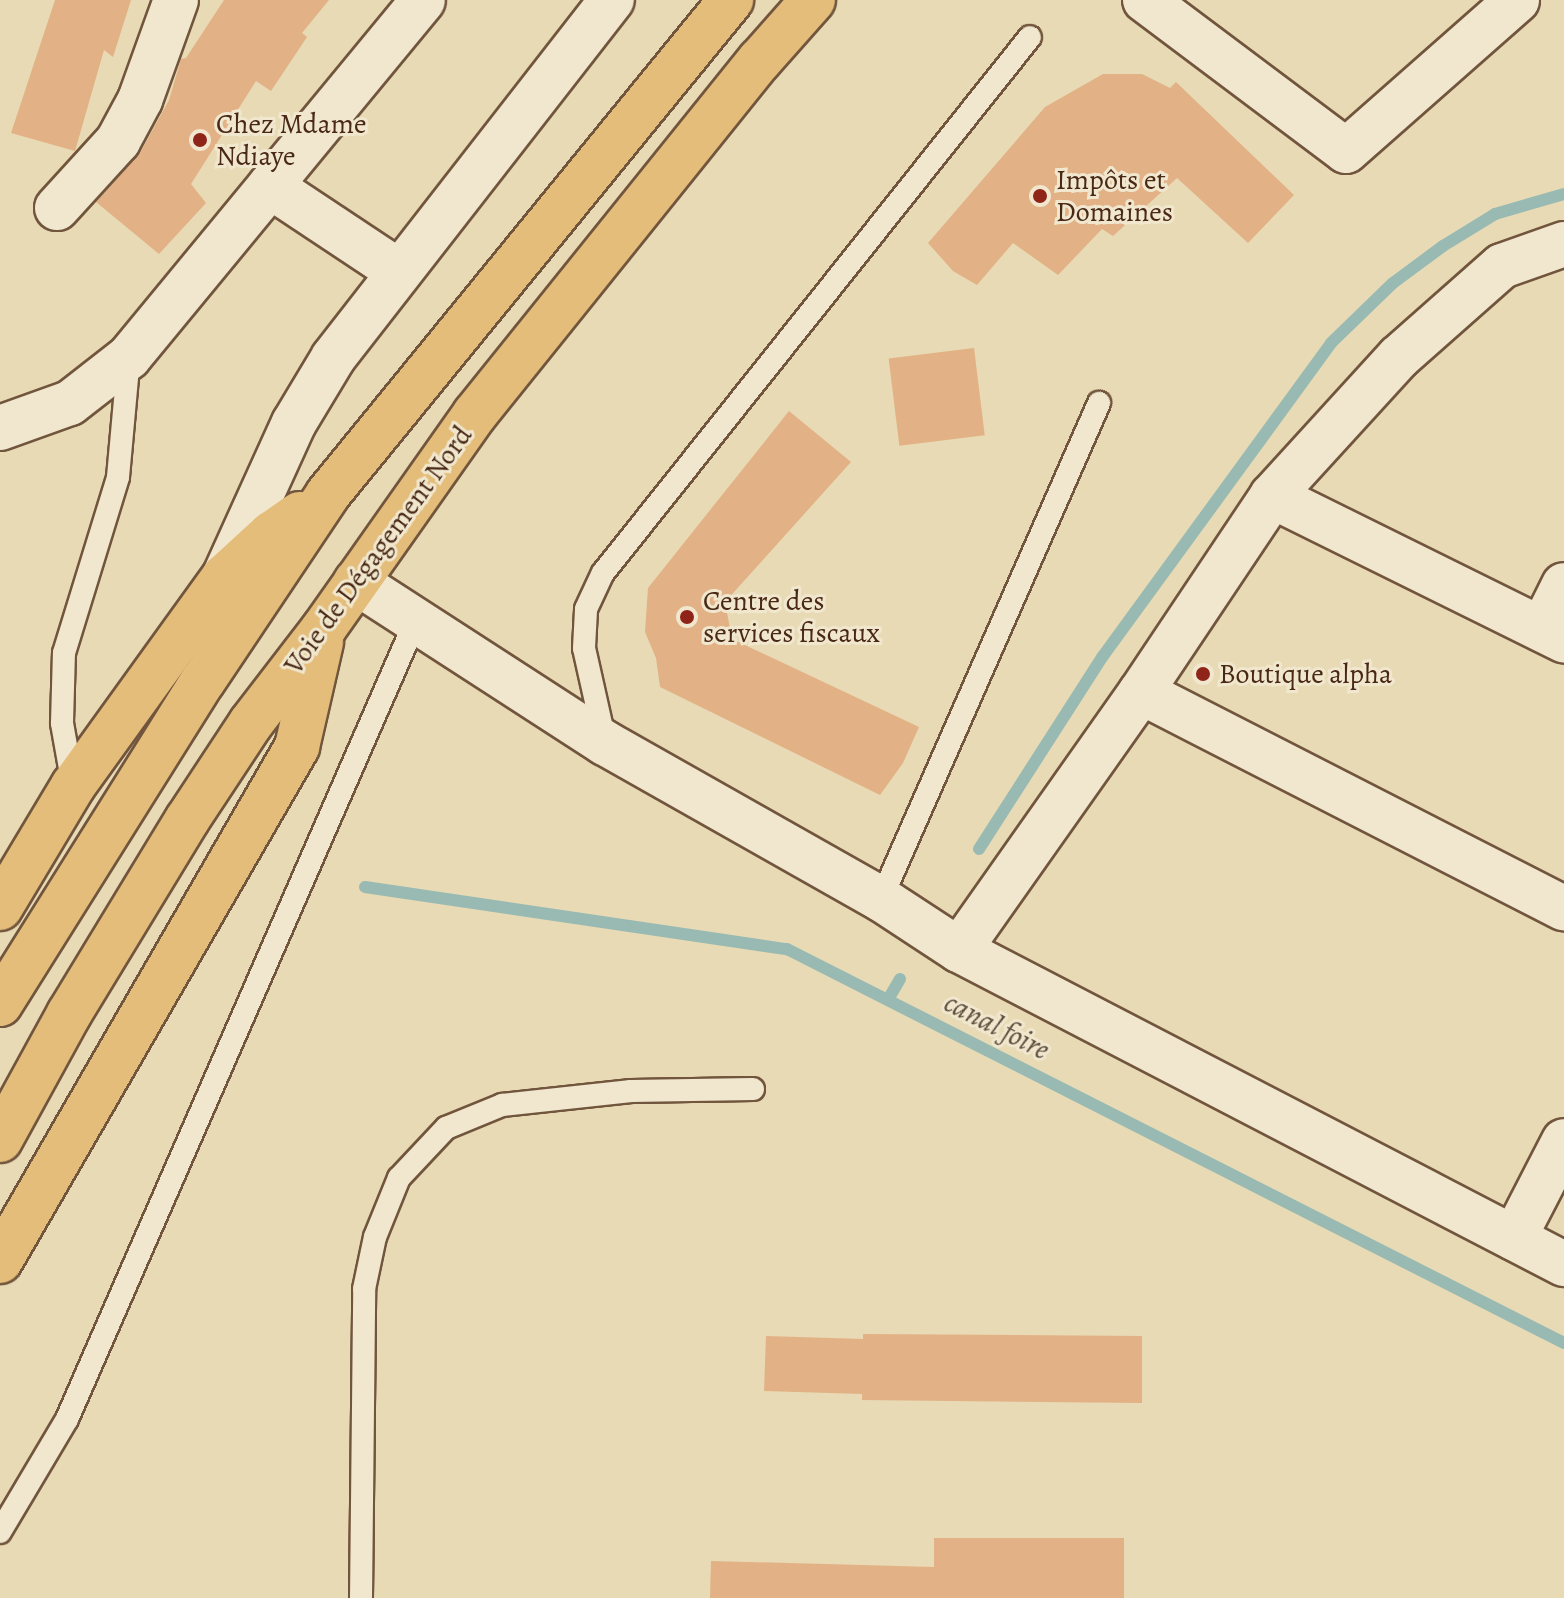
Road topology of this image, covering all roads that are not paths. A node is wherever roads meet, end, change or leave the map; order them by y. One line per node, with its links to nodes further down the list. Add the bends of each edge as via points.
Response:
1 (176, 0): 10 (street, via 140,100 118,141)
2 (423, 0): 9 (street)
3 (612, 0): 12 (street)
4 (731, 0): 16 (highway)
5 (813, 0): 19 (highway, Voie de Dégagement Nord, via 475,414)
6 (1145, 0): 7 (street, via 1346,151)
7 (1517, 0)
8 (1030, 37): 25 (lane, via 603,573 586,609 584,648)
9 (270, 186): 12 (street); 13 (street)
10 (57, 208)
11 (1564, 244): 17 (street, via 1502,266 1399,357)
12 (398, 271): 18 (street, via 333,358 294,423)
13 (129, 357): 15 (street, via 70,403); 26 (lane, via 118,477 64,653 62,723)
14 (1099, 403): 27 (lane)
15 (0, 428)
16 (328, 494): 18 (highway, via 271,534); 31 (highway)
17 (1272, 496): 23 (street); 24 (street)
18 (224, 577): 26 (highway)
19 (356, 582): 21 (street); 22 (highway, Voie de Dégagement Nord)
20 (1564, 585): 23 (street)
21 (416, 620): 25 (street); 38 (lane, via 67,1419)
22 (324, 628): 33 (highway, Voie de Dégagement Nord, via 251,723 187,820); 36 (highway, via 297,747)
23 (1553, 634)
24 (1141, 692): 29 (street); 30 (street)
25 (605, 743): 27 (street)
26 (73, 786): 28 (highway)
27 (881, 899): 30 (street)
28 (0, 908)
29 (1564, 908)
30 (959, 950): 35 (street)
31 (7, 991)
32 (753, 1089): 39 (lane, via 631,1091 502,1105 446,1128 399,1178 375,1237 364,1289)
33 (0, 1140)
34 (1564, 1141): 35 (street)
35 (1514, 1238): 37 (street)
36 (0, 1261)
37 (1564, 1264)
38 (0, 1532)
39 (361, 1598)

